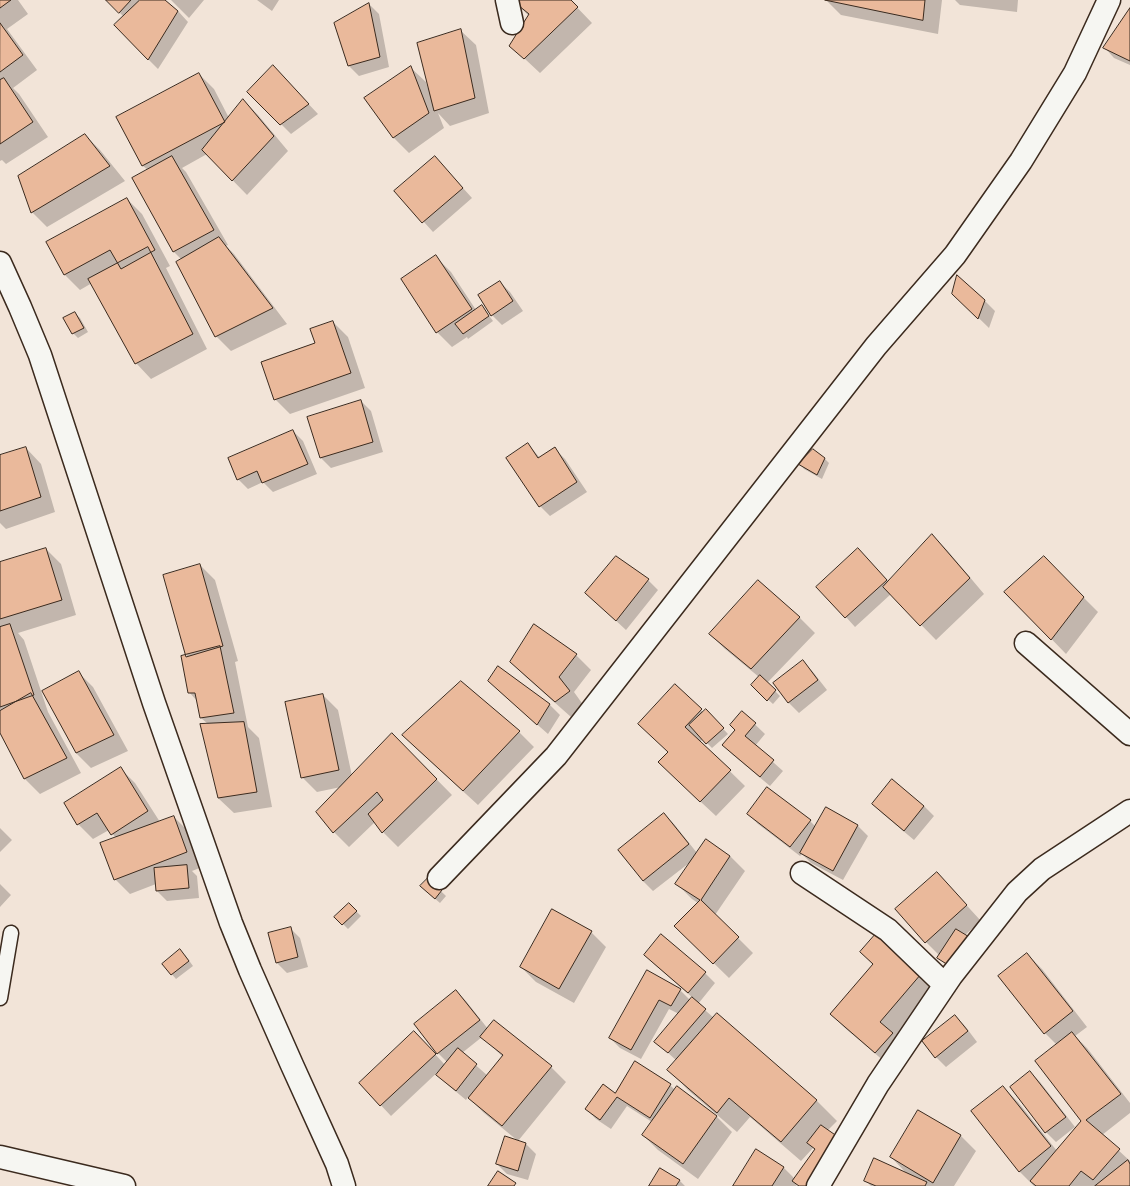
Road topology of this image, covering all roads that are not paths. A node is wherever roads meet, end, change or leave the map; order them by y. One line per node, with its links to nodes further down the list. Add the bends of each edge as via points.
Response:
1 (507, 0): 3 (street)
2 (1109, 0): 9 (street, via 1075,73 1021,161 955,255 876,346 556,756)
3 (512, 23)
4 (0, 263): 15 (street, via 40,355 154,704 231,923 338,1164)
5 (1026, 643): 6 (street)
6 (1130, 734)
7 (1130, 811): 11 (street, via 1042,869 1017,892)
8 (802, 873): 11 (street, via 888,930)
9 (439, 878)
10 (11, 933): 12 (lane)
11 (945, 986): 16 (street, via 878,1084)
12 (0, 998)
13 (0, 1157): 14 (street)
14 (124, 1186)
15 (344, 1186)
16 (818, 1186)

